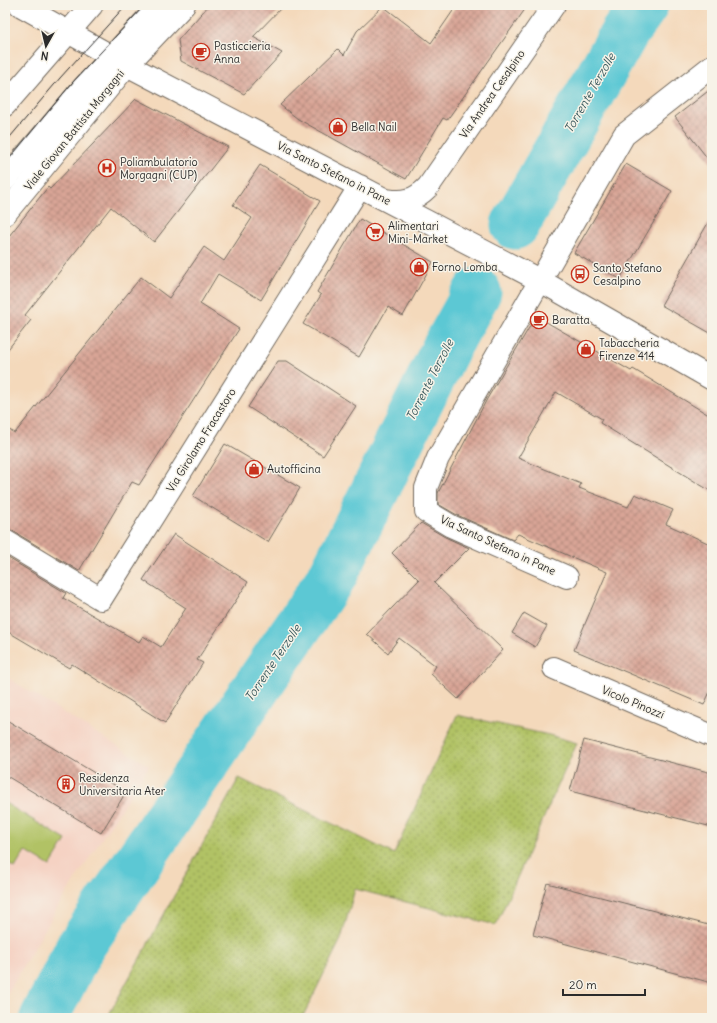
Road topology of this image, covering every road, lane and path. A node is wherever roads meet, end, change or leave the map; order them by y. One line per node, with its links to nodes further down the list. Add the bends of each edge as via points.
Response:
1 (20, 5): 6 (street, Viale Giovan Battista Morgagni)
2 (92, 5): 6 (street)
3 (160, 5): 7 (street, Viale Giovan Battista Morgagni)
4 (184, 5): 7 (street, Viale Giovan Battista Morgagni)
5 (554, 5): 11 (street, Via Andrea Cesalpino)
6 (67, 31): 7 (street, Viale Giovan Battista Morgagni); 9 (street)
7 (119, 61): 10 (street, Viale Giovan Battista Morgagni); 12 (street, Via Santo Stefano in Pane); 14 (street, Viale Giovan Battista Morgagni)
8 (712, 66): 16 (street, Via Santo Stefano in Pane, via 624,135)
9 (5, 105)
10 (5, 180)
11 (431, 182): 13 (street, Via Andrea Cesalpino, via 419,196 411,200); 15 (street, Via Andrea Cesalpino, via 426,198 427,205 435,221)
12 (360, 186): 13 (street, Via Santo Stefano in Pane); 18 (street, Via Girolamo Fracastoro, via 101,599)
13 (387, 200): 15 (street, Via Santo Stefano in Pane)
14 (5, 214)
15 (453, 235): 16 (street, Via Santo Stefano in Pane)
16 (537, 279): 17 (street, Via Santo Stefano in Pane); 19 (street, Via Santo Stefano in Pane, via 438,458 426,488 426,511 451,526)
17 (712, 379)
18 (5, 541)
19 (568, 577)
20 (554, 668): 21 (street, Vicolo Pinozzi)
21 (712, 736)

